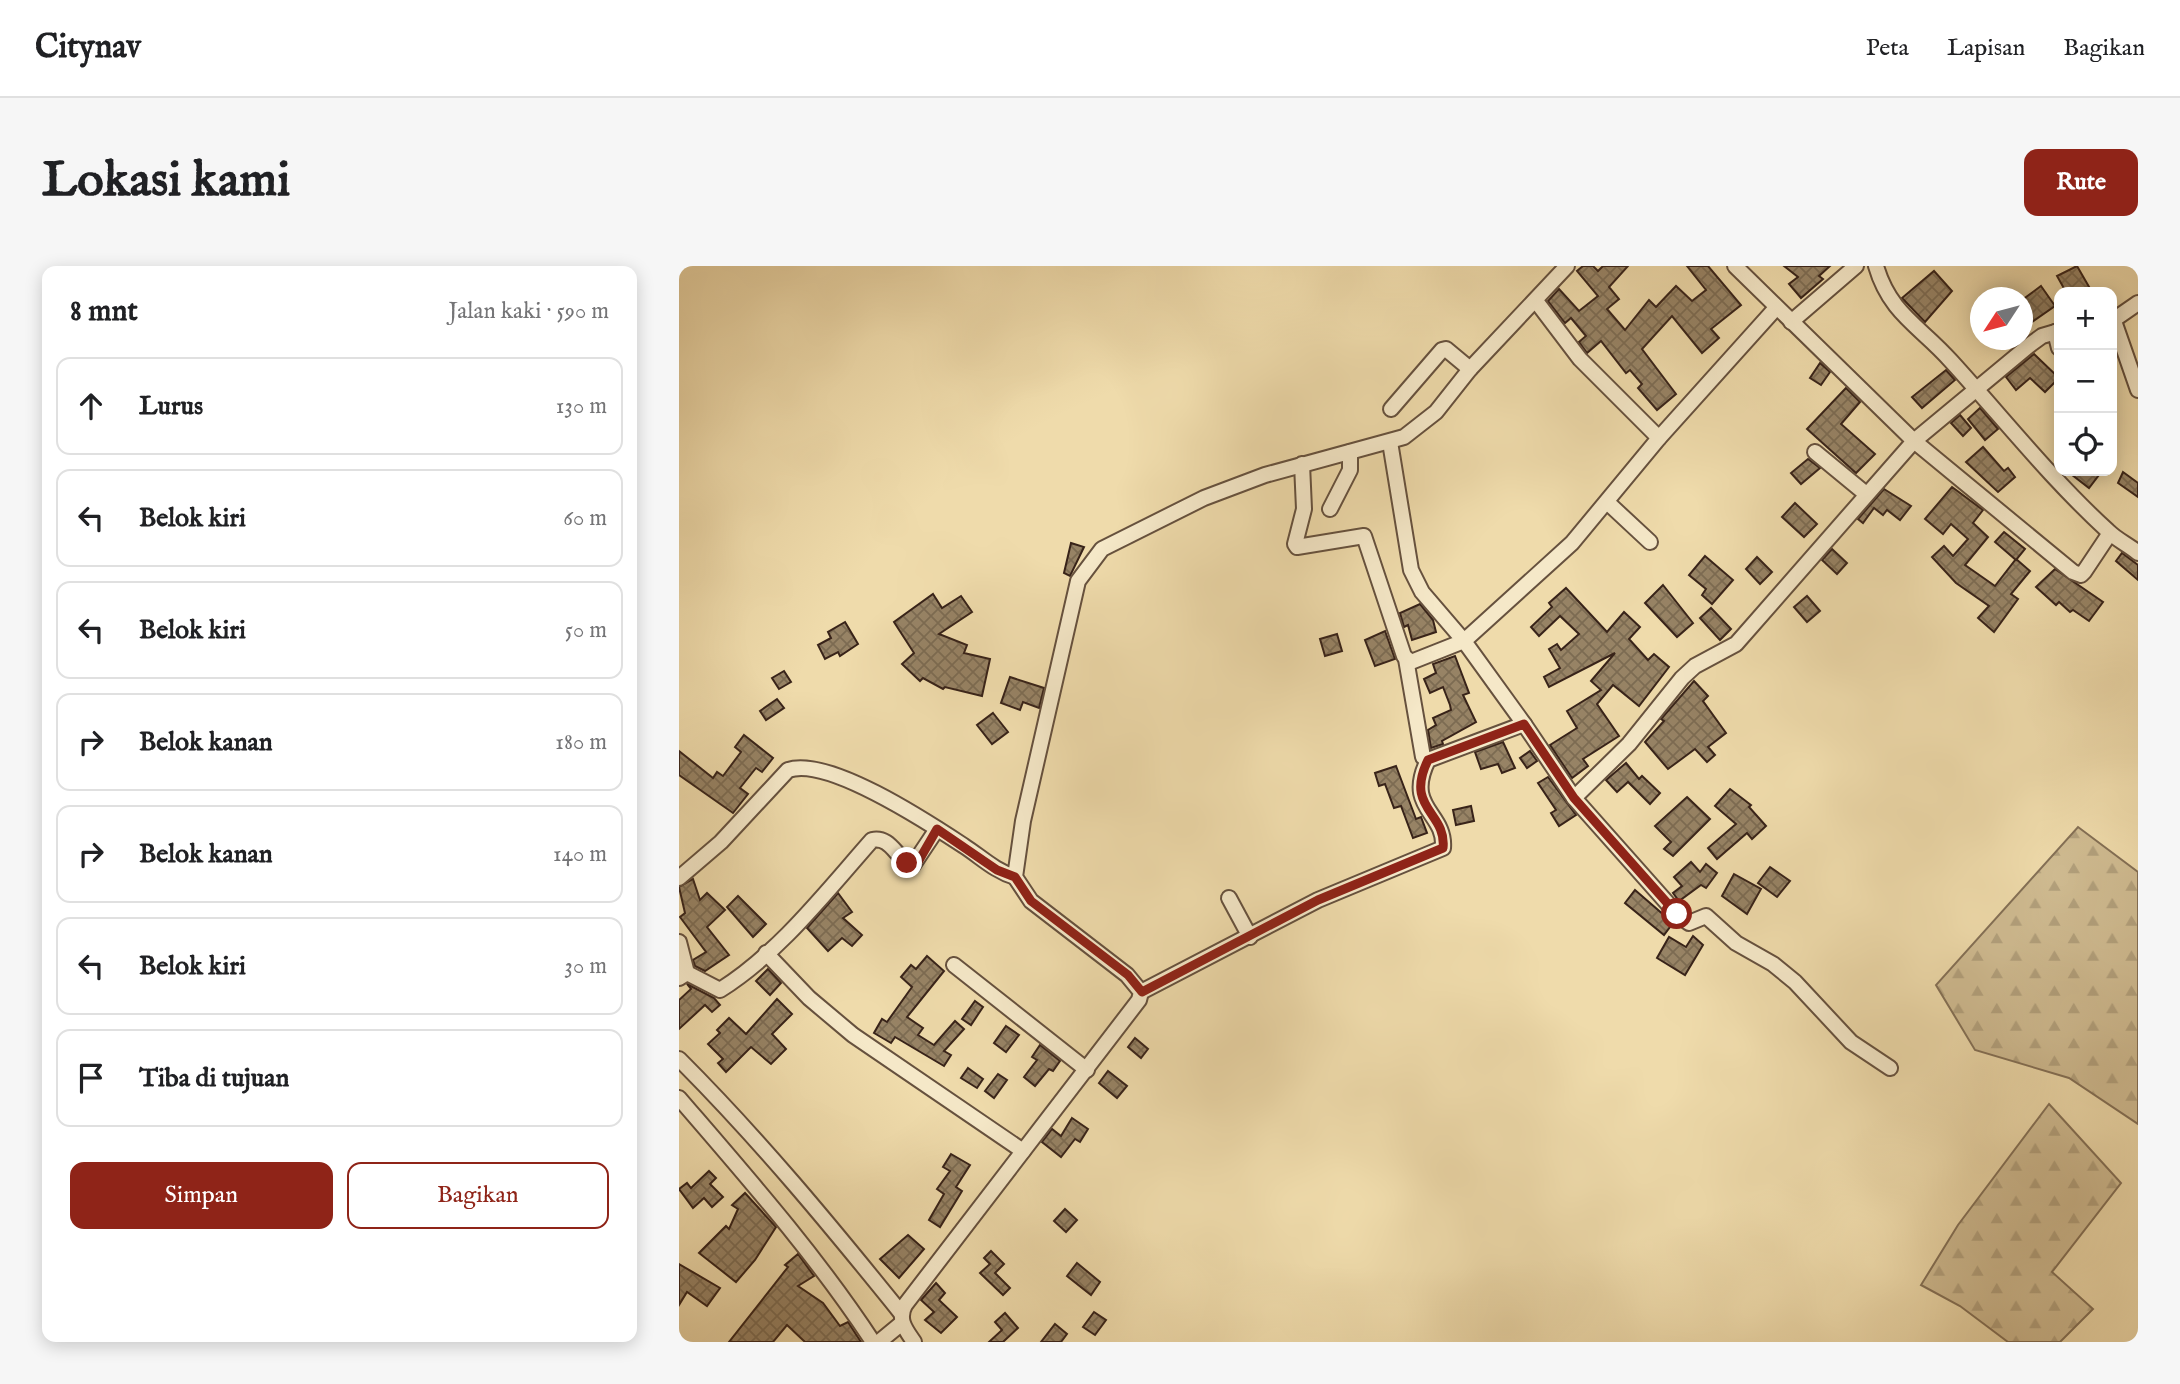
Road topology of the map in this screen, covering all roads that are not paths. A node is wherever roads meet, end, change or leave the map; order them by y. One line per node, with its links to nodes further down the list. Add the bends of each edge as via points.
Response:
1 (1567, 266): 5 (street)
2 (1735, 266): 7 (street)
3 (1856, 266): 9 (street)
4 (1876, 266): 13 (street, via 1894,306)
5 (1537, 301): 12 (street); 16 (street, via 1580,359)
6 (2138, 303): 8 (street)
7 (1775, 309): 9 (street); 16 (street)
8 (2117, 318)
9 (1791, 322): 17 (street)
10 (2117, 332): 14 (street)
11 (2054, 333): 13 (street, via 2031,344)
12 (1470, 369): 15 (street, via 1442,350); 18 (street, via 1429,418)
13 (1975, 388): 17 (street); 25 (street)
14 (2138, 390)
15 (1391, 409)
16 (1659, 438): 23 (street)
17 (1914, 440): 22 (street); 25 (street, via 2077,575 2084,572)
18 (1390, 442): 19 (street); 28 (street, via 1411,570 1422,592)
19 (1350, 452): 21 (street); 24 (street, via 1350,470)
20 (1815, 452): 22 (street)
21 (1302, 464): 29 (street, via 1304,509 1295,544 1301,549 1364,536); 34 (street, via 1204,498 1121,537 1087,565 1078,581 1023,821)
22 (1866, 494): 32 (street, via 1736,644 1682,678 1629,744)
23 (1607, 502): 26 (street); 28 (street, via 1572,543)
24 (1330, 509)
25 (2110, 533): 27 (street)
26 (1650, 542)
27 (2138, 553)
28 (1464, 641): 29 (street, via 1425,658); 30 (street)
29 (1406, 659): 31 (street, via 1423,757)
30 (1524, 724): 31 (street); 32 (street)
31 (1428, 760): 37 (street, via 1421,774 1420,794 1439,827 1443,848 1318,900)
32 (1574, 798): 44 (street, via 1685,921 1712,919 1735,943 1795,982 1859,1049)
33 (937, 829): 34 (street); 35 (street, via 861,785 797,767); 39 (street, via 913,865 888,843 872,840 830,890)
34 (1015, 877): 42 (street, via 1031,901 1128,975)
35 (679, 878)
36 (1229, 898): 37 (street)
37 (1250, 937): 42 (street)
38 (679, 942): 41 (street)
39 (766, 953): 41 (street, via 720,990); 47 (street, via 853,1035)
40 (954, 965): 45 (street)
41 (683, 976)
42 (1142, 992): 45 (street)
43 (679, 1059): 48 (street, via 811,1202)
44 (1890, 1068)
45 (1087, 1070): 47 (street)
46 (679, 1098): 49 (street)
47 (1023, 1151): 48 (street)
48 (900, 1321): 49 (street); 50 (street)
49 (878, 1341)
50 (914, 1342)

